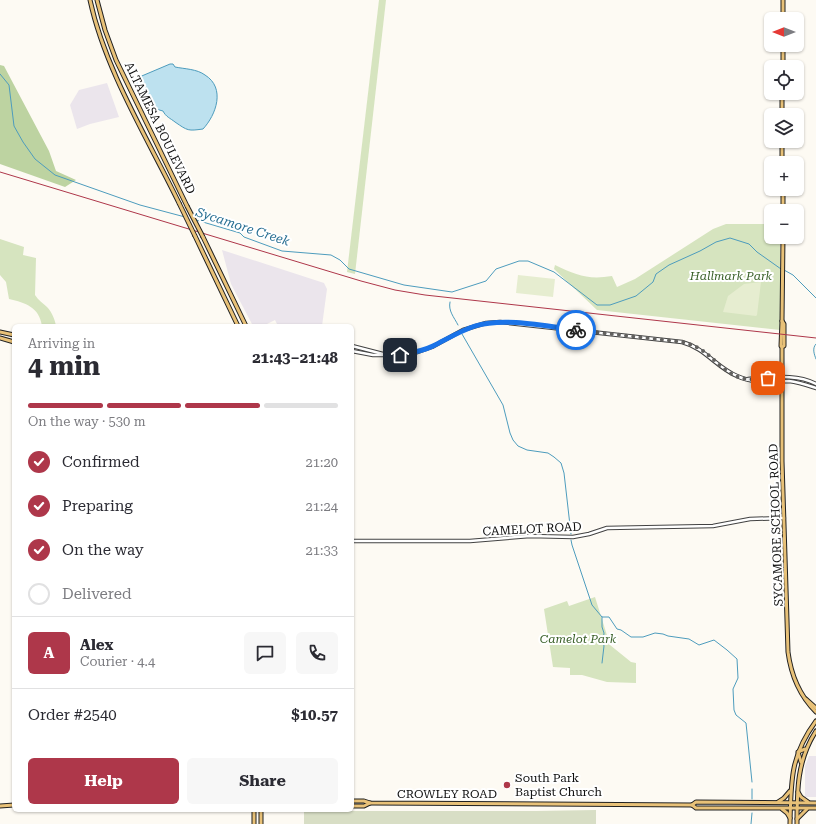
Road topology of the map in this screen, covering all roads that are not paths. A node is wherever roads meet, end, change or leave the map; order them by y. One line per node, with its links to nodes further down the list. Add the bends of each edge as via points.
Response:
1 (90, 0): 7 (main road, ALTAMESA BOULEVARD, bridge, via 111,66)
2 (97, 0): 6 (main road, ALTAMESA BOULEVARD, bridge, via 116,60)
3 (783, 0): 4 (main road)
4 (783, 12)
5 (783, 244): 17 (main road, SYCAMORE SCHOOL ROAD)
6 (241, 315): 7 (main road); 9 (main road, ALTAMESA BOULEVARD)
7 (234, 319): 8 (main road, ALTAMESA BOULEVARD)
8 (237, 324)
9 (245, 324)
10 (0, 332): 11 (main road)
11 (12, 335)
12 (0, 338): 13 (main road)
13 (12, 341)
14 (354, 347): 16 (street)
15 (354, 351): 16 (street)
16 (387, 355): 18 (street, via 415,353 463,330 500,322 682,342 695,346 725,370)
17 (783, 377): 18 (street); 19 (main road, SYCAMORE SCHOOL ROAD); 20 (street, via 802,378)
18 (746, 379): 19 (street)
19 (783, 381): 21 (street); 22 (main road, SYCAMORE SCHOOL ROAD)
20 (816, 384)
21 (816, 388)
22 (784, 518): 23 (street, CAMELOT ROAD, via 750,519 712,526 607,528 573,537 530,536 470,541); 24 (main road, SYCAMORE SCHOOL ROAD, via 789,659 797,685)
23 (354, 541)
24 (806, 699): 25 (main road, SYCAMORE SCHOOL ROAD); 26 (main road, SYCAMORE SCHOOL ROAD)
25 (816, 708)
26 (816, 712)
27 (816, 721): 30 (main road)
28 (816, 731): 29 (main road)
29 (807, 748): 30 (main road); 31 (main road)
30 (798, 752): 31 (main road); 32 (main road, via 792,770)
31 (800, 765): 33 (main road)
32 (791, 789): 35 (main road, via 784,798); 36 (main road)
33 (797, 790): 38 (main road); 39 (main road, via 801,797)
34 (354, 801): 37 (main road, CROWLEY ROAD)
35 (776, 802): 36 (main road, CROWLEY ROAD); 41 (main road, CROWLEY ROAD, via 696,802)
36 (790, 802): 38 (main road, CROWLEY ROAD); 46 (main road)
37 (370, 803): 41 (main road, CROWLEY ROAD); 44 (main road, CROWLEY ROAD)
38 (797, 803): 39 (main road, CROWLEY ROAD); 47 (main road)
39 (810, 803): 40 (main road, CROWLEY ROAD)
40 (816, 803)
41 (692, 805): 45 (main road, CROWLEY ROAD, via 696,808)
42 (0, 806): 43 (main road)
43 (12, 806)
44 (354, 806)
45 (780, 808): 46 (main road, CROWLEY ROAD); 52 (main road)
46 (790, 808): 47 (main road, CROWLEY ROAD); 52 (main road)
47 (797, 808): 48 (main road, CROWLEY ROAD); 53 (main road)
48 (808, 808): 49 (main road, CROWLEY ROAD); 53 (main road)
49 (816, 808)
50 (254, 812): 54 (main road)
51 (261, 812): 55 (main road)
52 (790, 818): 56 (main road)
53 (797, 819): 57 (main road)
54 (254, 824)
55 (261, 824)
56 (790, 824)
57 (797, 824)

